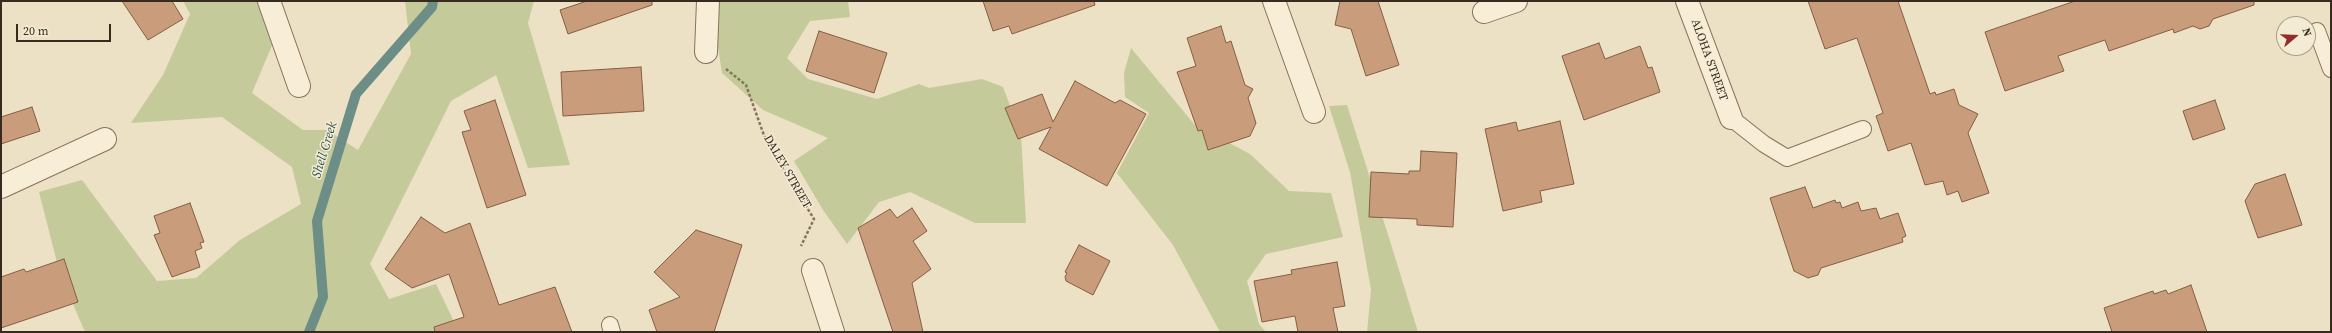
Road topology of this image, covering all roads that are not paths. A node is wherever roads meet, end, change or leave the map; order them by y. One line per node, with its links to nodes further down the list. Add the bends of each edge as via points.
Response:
1 (269, 1): 10 (street)
2 (708, 1): 8 (street)
3 (1274, 1): 11 (street)
4 (1516, 1): 6 (street)
5 (1687, 1): 12 (street, ALOHA STREET)
6 (1484, 12)
7 (2317, 32): 9 (lane)
8 (706, 52)
9 (2331, 69)
10 (299, 86)
11 (1314, 112)
12 (1731, 118): 13 (lane, via 1787,158)
13 (1863, 129)
14 (105, 139): 15 (street)
15 (1, 187)
16 (813, 270): 17 (street)
17 (833, 332)

